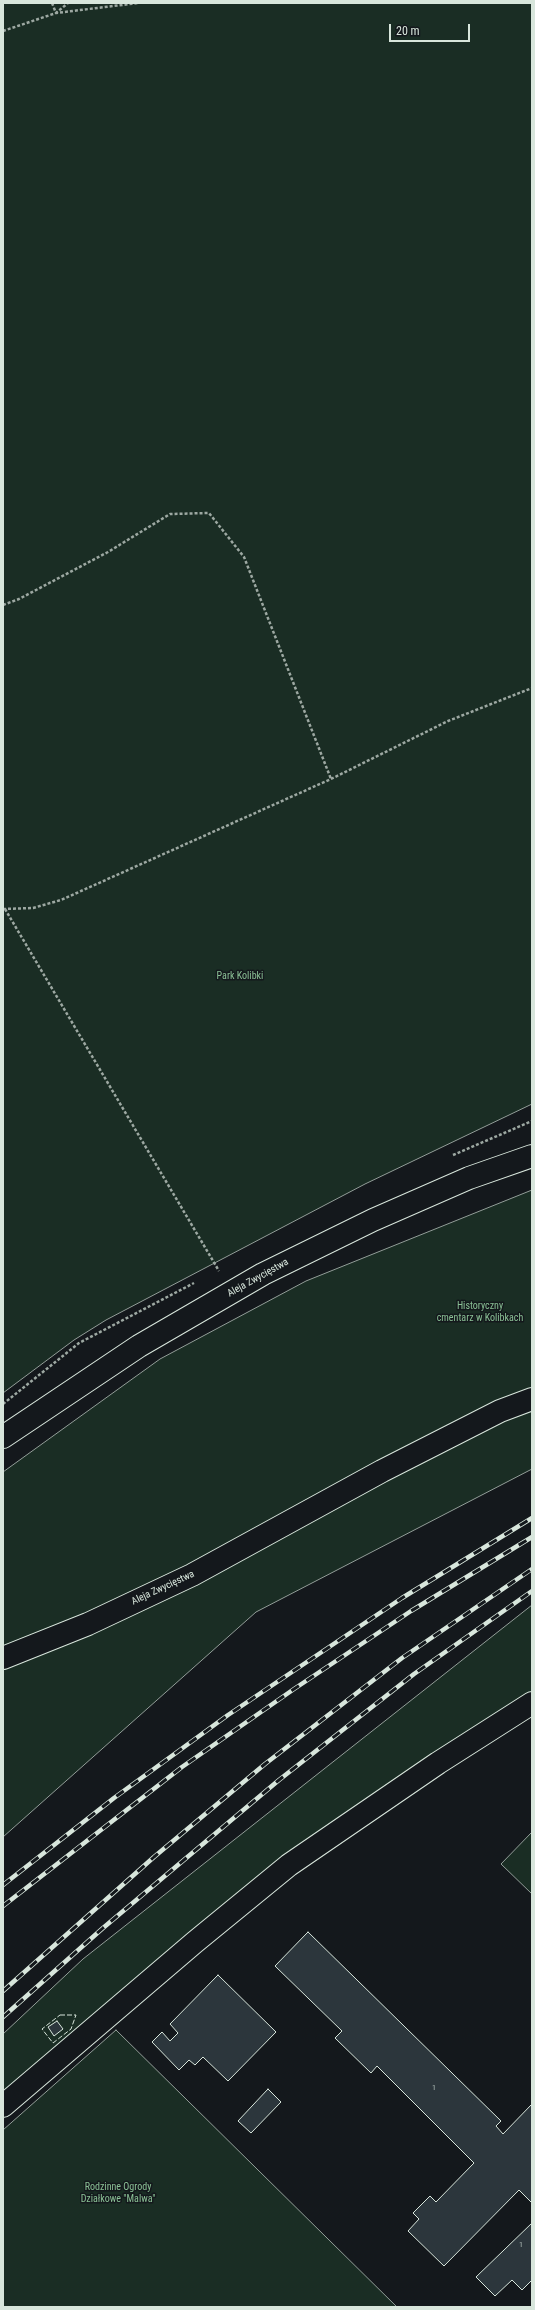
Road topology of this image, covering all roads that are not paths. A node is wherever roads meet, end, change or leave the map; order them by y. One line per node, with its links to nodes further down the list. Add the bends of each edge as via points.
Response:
1 (532, 1156): 3 (main road, Aleja Zwycięstwa, via 462,1181 373,1220 263,1274 139,1346)
2 (532, 1399): 4 (main road, Aleja Zwycięstwa, via 500,1411 382,1471 192,1575 88,1624)
3 (3, 1437)
4 (3, 1658)
5 (532, 1703): 6 (main road, via 438,1763 289,1865)
6 (3, 2106)

